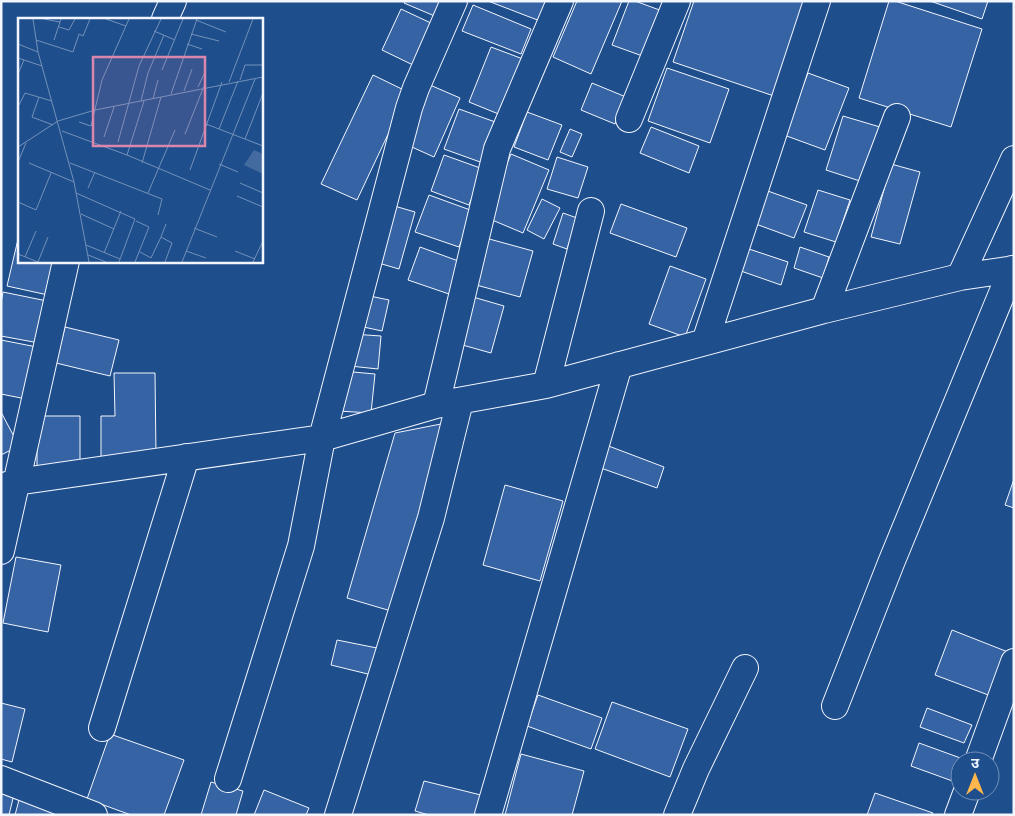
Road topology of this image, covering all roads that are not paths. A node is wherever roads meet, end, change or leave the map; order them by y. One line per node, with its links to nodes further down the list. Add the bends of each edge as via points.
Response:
1 (173, 1): 6 (street)
2 (454, 1): 19 (street, via 409,108)
3 (560, 1): 18 (street, via 497,149)
4 (677, 1): 8 (street)
5 (817, 1): 15 (street)
6 (165, 18)
7 (897, 117): 14 (street)
8 (629, 119)
9 (1014, 159): 13 (street)
10 (591, 211): 17 (street)
11 (66, 262): 21 (street)
12 (1013, 269): 13 (street); 25 (street)
13 (960, 277): 14 (street)
14 (824, 310): 15 (street)
15 (705, 342): 16 (street)
16 (619, 365): 17 (street); 33 (street)
17 (546, 385): 18 (street)
18 (448, 403): 19 (street); 32 (street, via 431,518)
19 (322, 438): 20 (street); 28 (street, via 301,546)
20 (186, 457): 21 (street); 26 (street)
21 (9, 484): 22 (street)
22 (1, 551)
23 (1014, 662): 27 (street)
24 (744, 668): 34 (street)
25 (835, 706)
26 (102, 728)
27 (982, 751)
28 (228, 779)
29 (1, 780): 31 (street)
30 (963, 801): 35 (street)
31 (94, 815)
32 (338, 815)
33 (488, 815)
34 (677, 815)
35 (958, 815)

